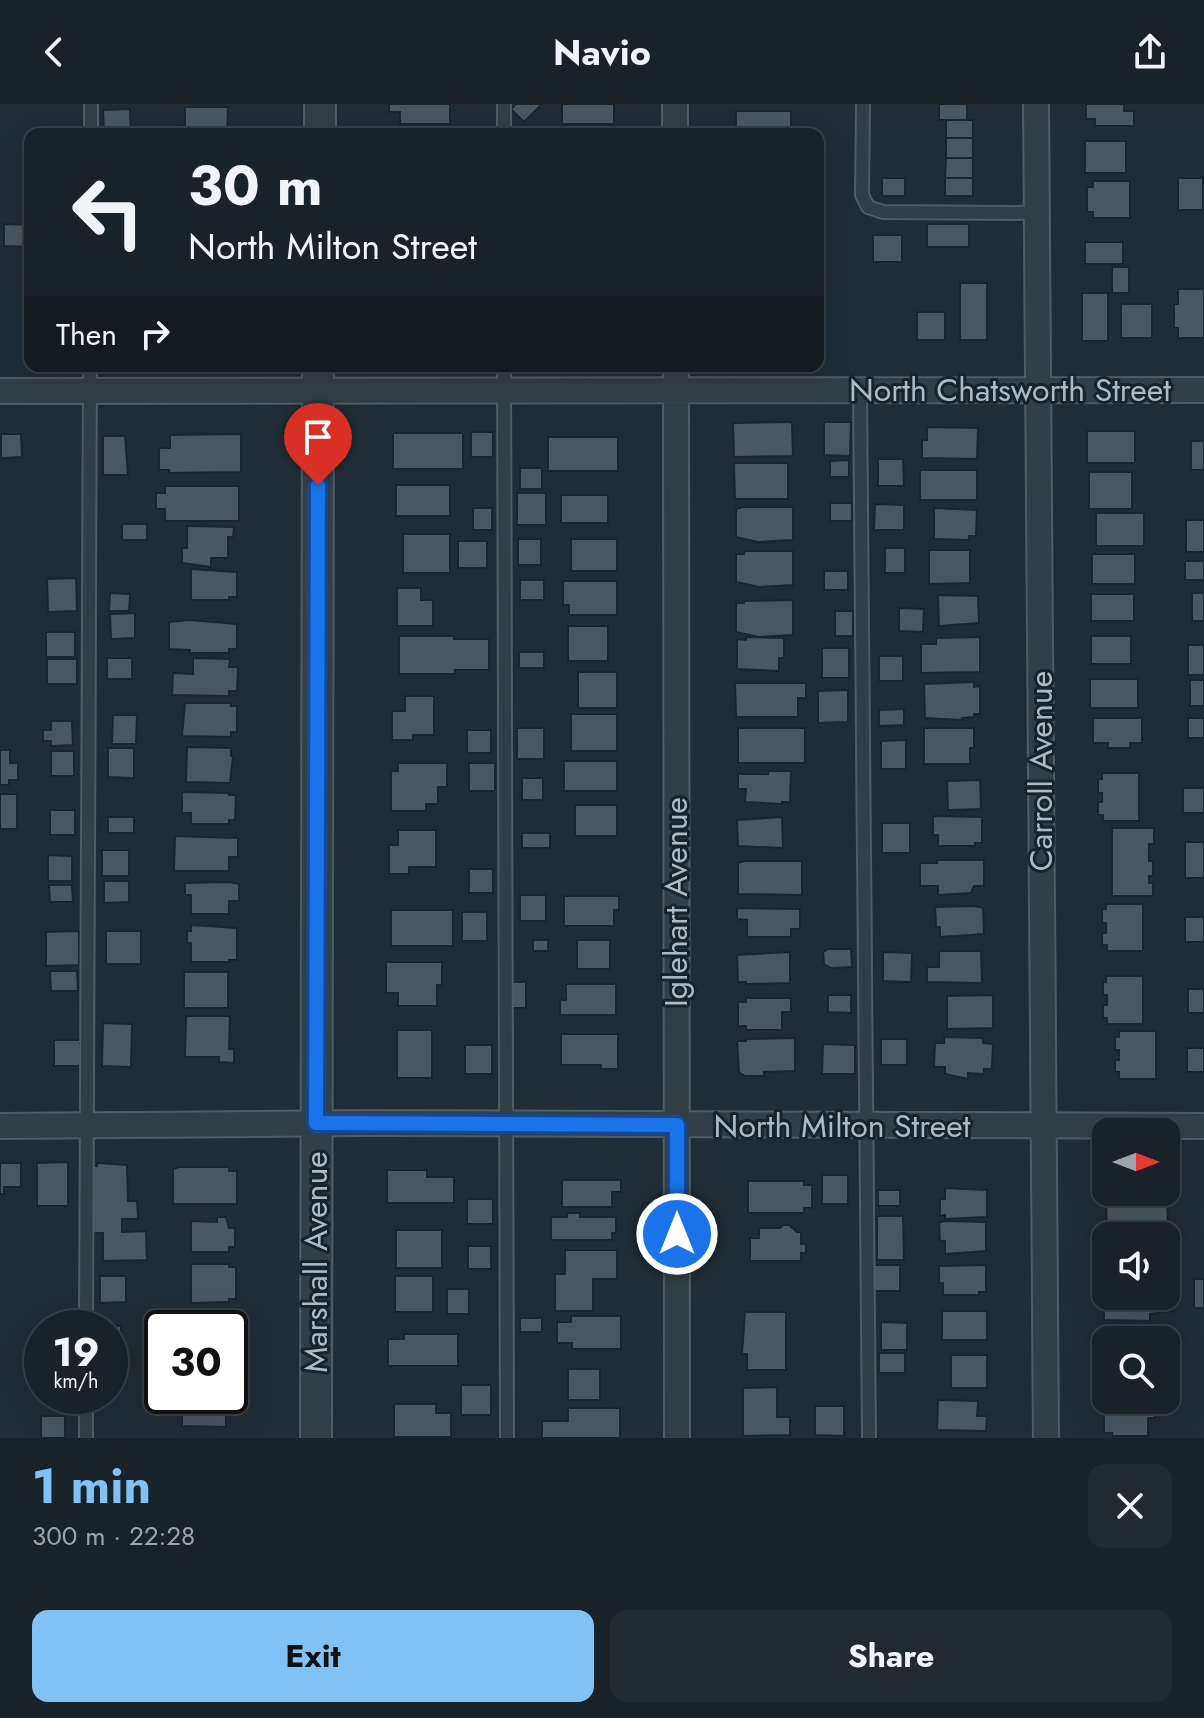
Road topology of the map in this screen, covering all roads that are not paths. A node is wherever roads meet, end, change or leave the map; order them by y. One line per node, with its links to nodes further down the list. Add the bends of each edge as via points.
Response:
1 (91, 104): 7 (lane)
2 (320, 104): 8 (street)
3 (504, 104): 9 (lane)
4 (675, 104): 10 (street)
5 (863, 104): 11 (lane, via 862,195 868,207 883,212)
6 (1036, 104): 11 (street, Carroll Avenue)
7 (91, 128)
8 (320, 128)
9 (504, 128)
10 (675, 128)
11 (1037, 213): 17 (street, Carroll Avenue)
12 (90, 372): 20 (lane)
13 (504, 372): 21 (lane)
14 (318, 378): 20 (street, North Chatsworth Street); 21 (street, North Chatsworth Street); 22 (street, Marshall Avenue)
15 (676, 378): 16 (street, North Chatsworth Street); 21 (street, North Chatsworth Street); 24 (street, Iglehart Avenue)
16 (860, 390): 17 (street, North Chatsworth Street); 27 (lane)
17 (1038, 390): 18 (street, North Chatsworth Street); 28 (street, Carroll Avenue)
18 (1204, 390)
19 (0, 391): 20 (street, North Chatsworth Street)
20 (90, 391): 26 (lane)
21 (504, 391): 23 (lane)
22 (316, 1123): 23 (street, North Milton Street); 26 (street, North Milton Street); 33 (street, Marshall Avenue)
23 (507, 1125): 24 (street, North Milton Street); 34 (lane)
24 (677, 1125): 27 (street, North Milton Street); 35 (street, Iglehart Avenue)
25 (0, 1126): 26 (street, North Milton Street)
26 (87, 1126): 30 (lane)
27 (868, 1126): 28 (street, North Milton Street); 36 (lane)
28 (1043, 1126): 29 (street, North Milton Street); 37 (street, Carroll Avenue)
29 (1204, 1126)
30 (86, 1310)
31 (86, 1414): 32 (lane)
32 (86, 1438)
33 (316, 1438)
34 (507, 1438)
35 (677, 1438)
36 (869, 1438)
37 (1046, 1438)

